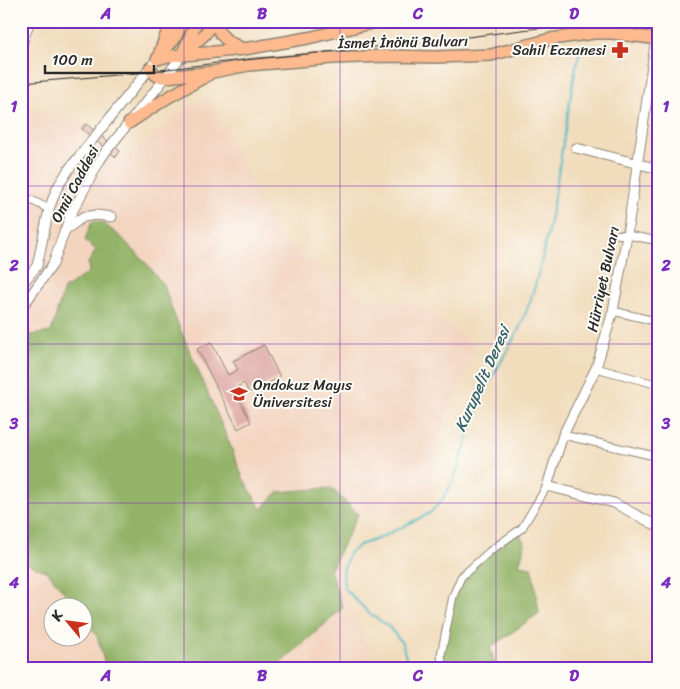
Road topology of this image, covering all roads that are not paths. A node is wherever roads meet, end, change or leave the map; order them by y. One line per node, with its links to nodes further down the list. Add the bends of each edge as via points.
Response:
1 (31, 21): 8 (street)
2 (171, 21): 11 (main road)
3 (183, 21): 11 (main road, via 175,38)
4 (197, 21): 10 (main road)
5 (215, 21): 9 (main road, via 221,35); 10 (main road)
6 (380, 21): 9 (main road, İsmet İnönü Bulvarı)
7 (658, 39): 12 (main road, İsmet İnönü Bulvarı, via 594,33 551,39 491,55 333,58); 16 (street, Hürriyet Bulvarı)
8 (21, 49)
9 (244, 49): 10 (main road, İsmet İnönü Bulvarı)
10 (181, 56): 11 (main road, İsmet İnönü Bulvarı, via 168,56); 13 (street, Omü Caddesi)
11 (154, 63): 13 (main road, via 154,74); 19 (street, Omü Caddesi, via 69,169)
12 (214, 72): 13 (main road, İsmet İnönü Bulvarı); 14 (main road)
13 (166, 77): 14 (street, Omü Caddesi)
14 (129, 123): 21 (street, Omü Caddesi, via 100,160)
15 (576, 148): 16 (street)
16 (637, 163): 17 (street); 23 (street, Hürriyet Bulvarı)
17 (659, 169)
18 (21, 195): 19 (street)
19 (49, 210): 25 (street, Omü Caddesi, via 36,266)
20 (112, 217): 21 (street, via 83,217)
21 (65, 230): 26 (street, Omü Caddesi, via 53,264)
22 (613, 234): 23 (street)
23 (628, 235): 24 (street); 27 (street, Hürriyet Bulvarı)
24 (659, 241)
25 (21, 285)
26 (21, 306)
27 (613, 311): 28 (street); 29 (street, Hürriyet Bulvarı)
28 (659, 322)
29 (596, 368): 30 (street); 31 (street, Hürriyet Bulvarı)
30 (659, 385)
31 (562, 435): 32 (street); 33 (street, Hürriyet Bulvarı)
32 (659, 456)
33 (548, 486): 34 (street, via 614,503); 35 (street, via 522,528 461,577 453,596 441,655)
34 (659, 526)
35 (442, 668)

